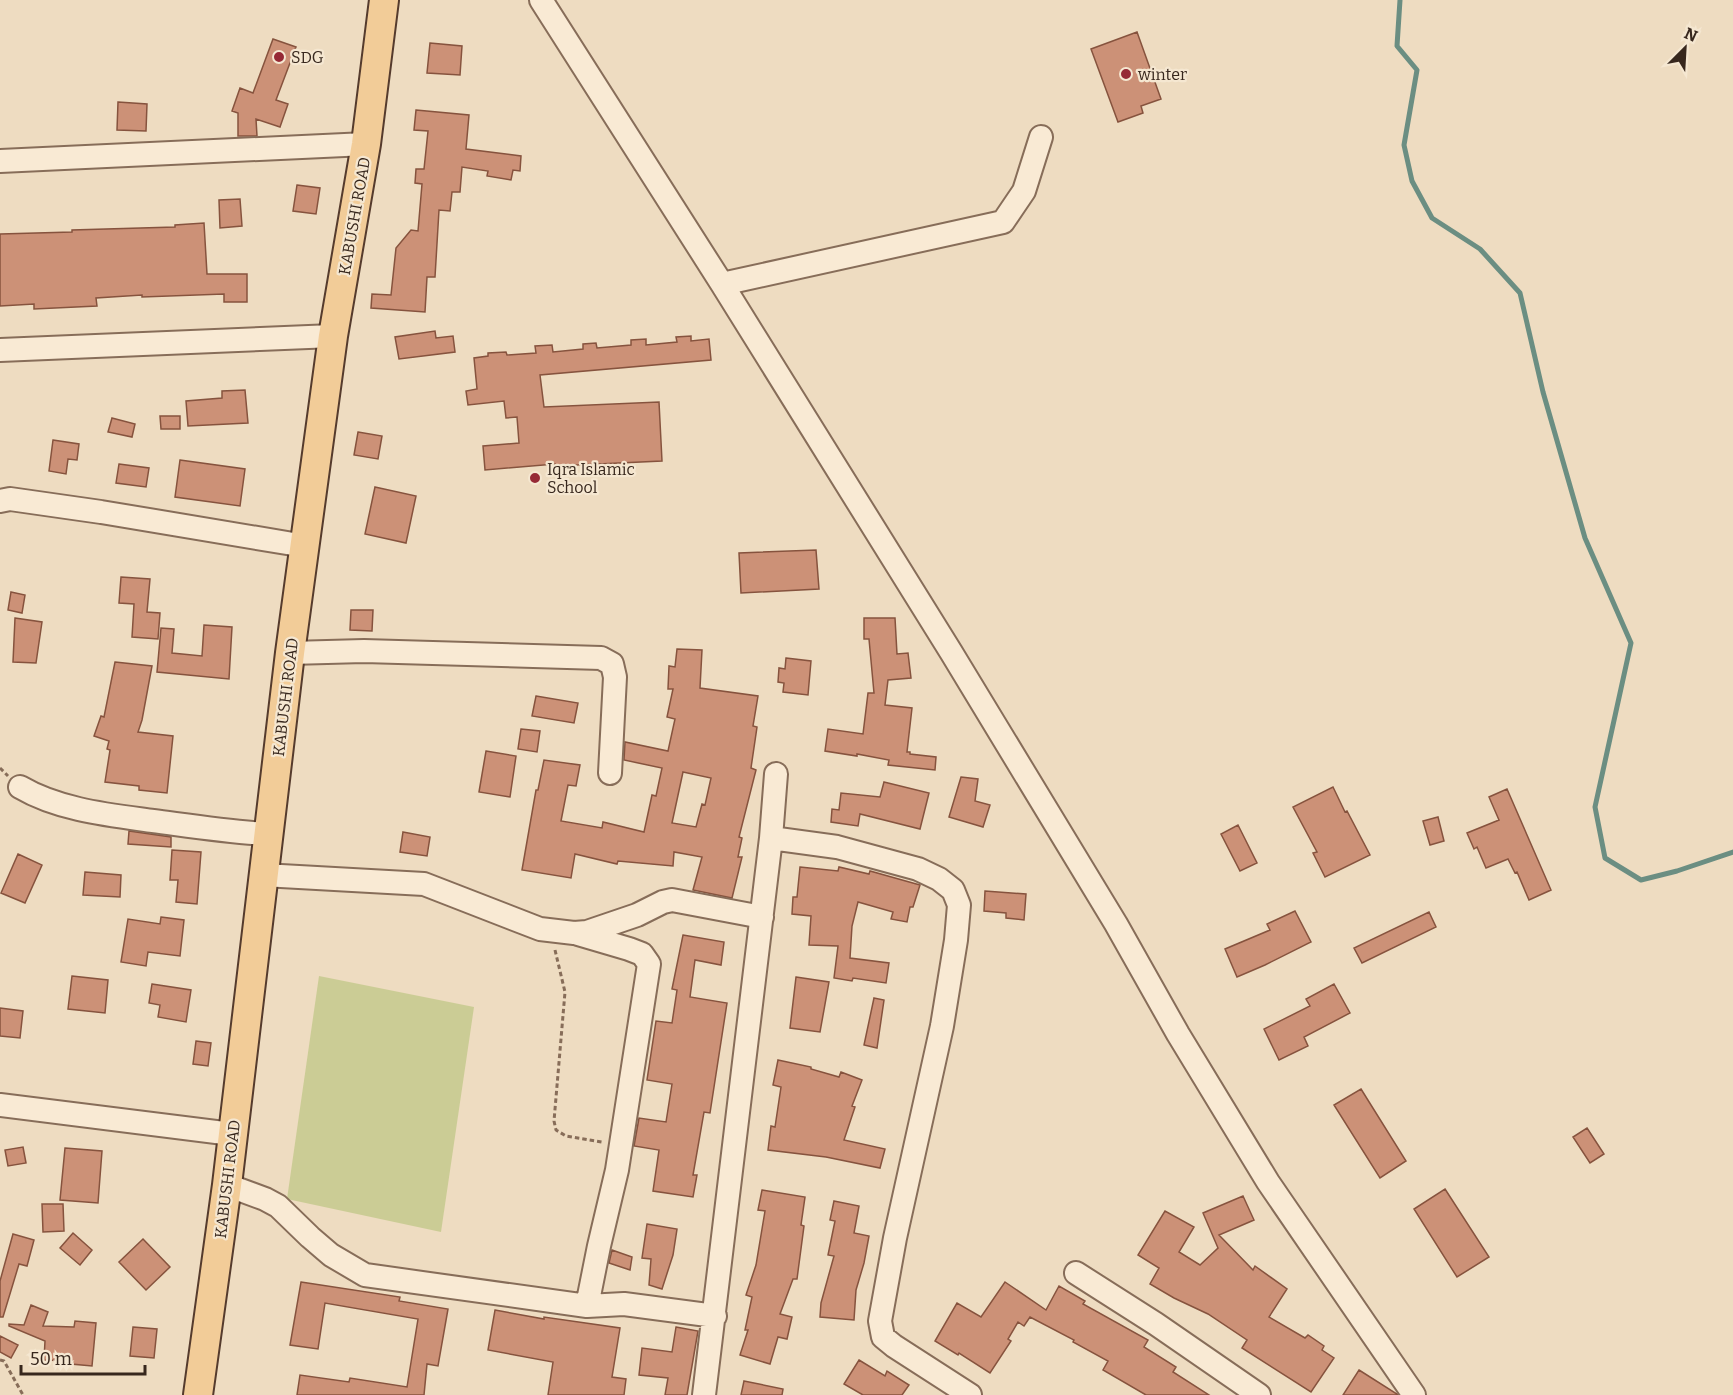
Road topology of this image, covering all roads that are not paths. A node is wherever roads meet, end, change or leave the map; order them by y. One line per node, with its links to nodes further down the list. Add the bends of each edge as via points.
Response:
1 (384, 0): 4 (main road, KABUSHI ROAD)
2 (542, 0): 6 (street)
3 (1041, 137): 6 (street, via 1024,191 1003,222)
4 (366, 144): 5 (street); 7 (main road, KABUSHI ROAD)
5 (0, 161)
6 (722, 284): 30 (street, via 1044,804 1268,1182)
7 (333, 336): 8 (street); 10 (main road, KABUSHI ROAD)
8 (0, 350)
9 (0, 501): 10 (street, via 10,499 101,512)
10 (305, 546): 11 (main road, KABUSHI ROAD)
11 (290, 653): 12 (street, via 364,651 601,658 612,664 615,677); 15 (main road, KABUSHI ROAD)
12 (610, 773)
13 (776, 774): 16 (street)
14 (20, 787): 15 (street, via 81,810)
15 (268, 834): 17 (main road, KABUSHI ROAD)
16 (771, 838): 18 (street); 28 (street, via 837,847 918,869 952,890 959,905 942,1026 880,1321 883,1337)
17 (263, 875): 19 (street, via 424,884 540,929); 21 (main road, KABUSHI ROAD)
18 (762, 917): 19 (street, via 672,900 587,932); 25 (street)
19 (574, 933): 24 (street, via 642,954 649,964 621,1146)
20 (0, 1105): 21 (street)
21 (232, 1134): 22 (main road, KABUSHI ROAD)
22 (227, 1185): 24 (street, via 278,1206 331,1255 365,1275); 26 (main road, KABUSHI ROAD)
23 (1076, 1273): 29 (street)
24 (587, 1306): 25 (street, via 624,1305)
25 (715, 1316): 27 (street)
26 (198, 1395)
27 (704, 1395)
28 (970, 1395)
29 (1259, 1395)
30 (1414, 1395)

